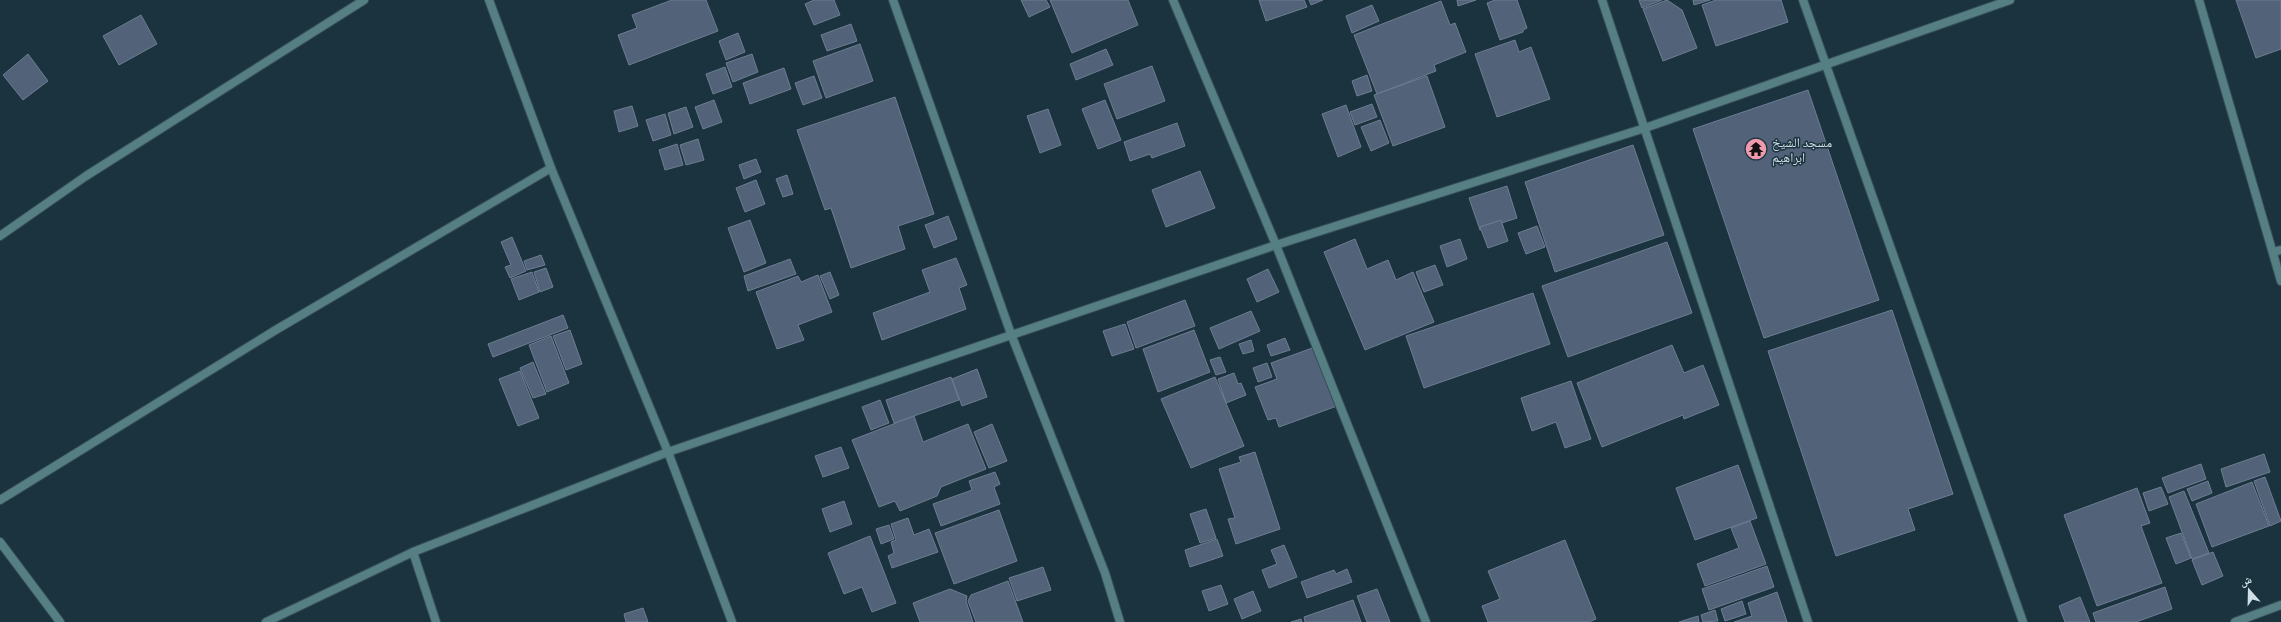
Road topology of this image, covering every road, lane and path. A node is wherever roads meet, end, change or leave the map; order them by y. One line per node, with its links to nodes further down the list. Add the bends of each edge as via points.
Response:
1 (364, 0): 12 (street, via 86,176)
2 (489, 0): 11 (street)
3 (893, 0): 16 (street)
4 (1173, 0): 13 (street)
5 (1602, 0): 10 (street)
6 (1803, 0): 9 (street)
7 (2010, 0): 9 (street)
8 (2200, 0): 14 (street)
9 (1826, 64): 10 (street); 29 (street)
10 (1645, 128): 13 (street); 28 (street)
11 (551, 168): 17 (street); 18 (street, via 274,331)
12 (0, 236)
13 (1276, 245): 16 (street); 27 (street)
14 (2277, 251): 15 (street)
15 (2281, 281)
16 (1011, 334): 17 (street); 26 (street, via 1104,573)
17 (668, 452): 20 (street); 25 (street)
18 (0, 500)
19 (0, 542): 22 (street)
20 (413, 552): 23 (street); 24 (street)
21 (2281, 605): 30 (street)
22 (60, 622)
23 (266, 622)
24 (436, 622)
25 (732, 622)
26 (1120, 622)
27 (1426, 622)
28 (1808, 622)
29 (2023, 622)
30 (2234, 622)

